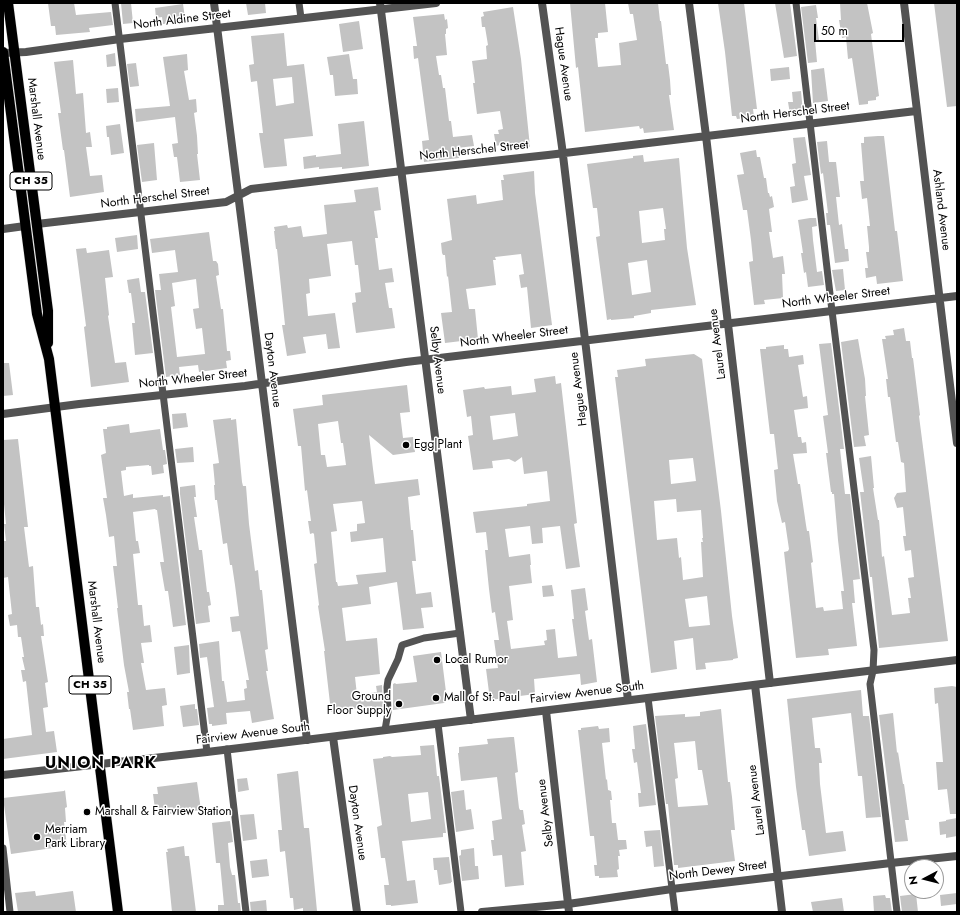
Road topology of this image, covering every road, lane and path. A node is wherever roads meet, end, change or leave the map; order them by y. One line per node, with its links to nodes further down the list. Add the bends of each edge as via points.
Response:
1 (8, 3): 15 (main road, Marshall Avenue / CH 35)
2 (115, 3): 13 (lane)
3 (214, 3): 12 (street, Dayton Avenue)
4 (299, 3): 11 (lane)
5 (436, 3): 10 (street, North Aldine Street)
6 (542, 3): 19 (street, Hague Avenue)
7 (689, 3): 18 (street, Laurel Avenue)
8 (796, 3): 17 (lane)
9 (904, 3): 16 (street, Ashland Avenue)
10 (380, 6): 11 (street, North Aldine Street); 20 (street, Selby Avenue)
11 (301, 18): 12 (street, North Aldine Street)
12 (217, 27): 13 (street, North Aldine Street); 21 (street, Dayton Avenue)
13 (120, 39): 15 (street, North Aldine Street); 22 (lane)
14 (3, 53): 15 (street, North Aldine Street); 24 (main road, Marshall Avenue / CH 35)
15 (15, 53): 23 (main road, Marshall Avenue / CH 35)
16 (916, 111): 17 (street, North Herschel Street); 27 (street, Ashland Avenue)
17 (810, 123): 18 (street, North Herschel Street); 28 (lane)
18 (706, 136): 19 (street, North Herschel Street); 29 (street, Laurel Avenue)
19 (562, 154): 20 (street, North Herschel Street); 30 (street, Hague Avenue)
20 (401, 171): 21 (street, North Herschel Street, via 251,189); 32 (street, Selby Avenue)
21 (238, 196): 22 (street, North Herschel Street, via 226,202); 33 (street, Dayton Avenue)
22 (141, 212): 23 (street, North Herschel Street); 34 (lane)
23 (37, 224): 31 (main road, Marshall Avenue / CH 35, via 48,311)
24 (25, 226): 25 (street); 31 (main road, Marshall Avenue / CH 35, via 37,314)
25 (3, 229)
26 (957, 296): 27 (street, North Wheeler Street)
27 (940, 298): 28 (street, North Wheeler Street); 37 (street, Ashland Avenue)
28 (832, 311): 29 (street, North Wheeler Street); 40 (lane, via 874,650)
29 (728, 324): 30 (street, North Wheeler Street); 41 (street, Laurel Avenue)
30 (585, 341): 32 (street, North Wheeler Street); 44 (street, Hague Avenue)
31 (48, 359): 35 (main road, Marshall Avenue / CH 35)
32 (425, 360): 33 (street, North Wheeler Street); 38 (street, Selby Avenue)
33 (262, 383): 34 (street, North Wheeler Street); 50 (street, Dayton Avenue)
34 (163, 394): 35 (street, North Wheeler Street); 52 (lane)
35 (55, 407): 36 (street, North Wheeler Street); 53 (main road, Marshall Avenue / CH 35)
36 (3, 414)
37 (957, 443)
38 (460, 633): 46 (street, Selby Avenue); 48 (lane, via 402,644 388,680)
39 (957, 660): 40 (street, Fairview Avenue South)
40 (873, 670): 41 (street, Fairview Avenue South); 57 (lane, via 870,684)
41 (770, 683): 42 (street, Fairview Avenue South)
42 (755, 685): 43 (street, Fairview Avenue South); 58 (street, Laurel Avenue)
43 (648, 698): 44 (street, Fairview Avenue South); 59 (lane)
44 (628, 700): 45 (street, Fairview Avenue South)
45 (546, 710): 46 (street, Fairview Avenue South); 60 (street, Selby Avenue)
46 (471, 720): 47 (street, Fairview Avenue South)
47 (438, 724): 48 (street, Fairview Avenue South); 65 (lane)
48 (385, 730): 49 (street, Fairview Avenue South)
49 (333, 736): 50 (street, Fairview Avenue South); 64 (street, Dayton Avenue)
50 (307, 740): 51 (street, Fairview Avenue South)
51 (227, 749): 52 (street, Fairview Avenue South); 63 (lane)
52 (207, 752): 53 (street, Fairview Avenue South)
53 (101, 764): 54 (street, Fairview Avenue South); 62 (main road, Marshall Avenue / CH 35)
54 (3, 775)
55 (3, 848): 61 (lane)
56 (957, 856): 57 (street, North Dewey Street)
57 (891, 863): 58 (street, North Dewey Street); 69 (lane)
58 (778, 876): 59 (street, North Dewey Street); 68 (street, Laurel Avenue)
59 (672, 889): 60 (street, North Dewey Street); 67 (lane)
60 (569, 908): 66 (street, North Dewey Street)
61 (10, 912)
62 (118, 912)
63 (246, 912)
64 (357, 912)
65 (461, 912)
66 (482, 912)
67 (675, 912)
68 (782, 912)
69 (897, 912)

